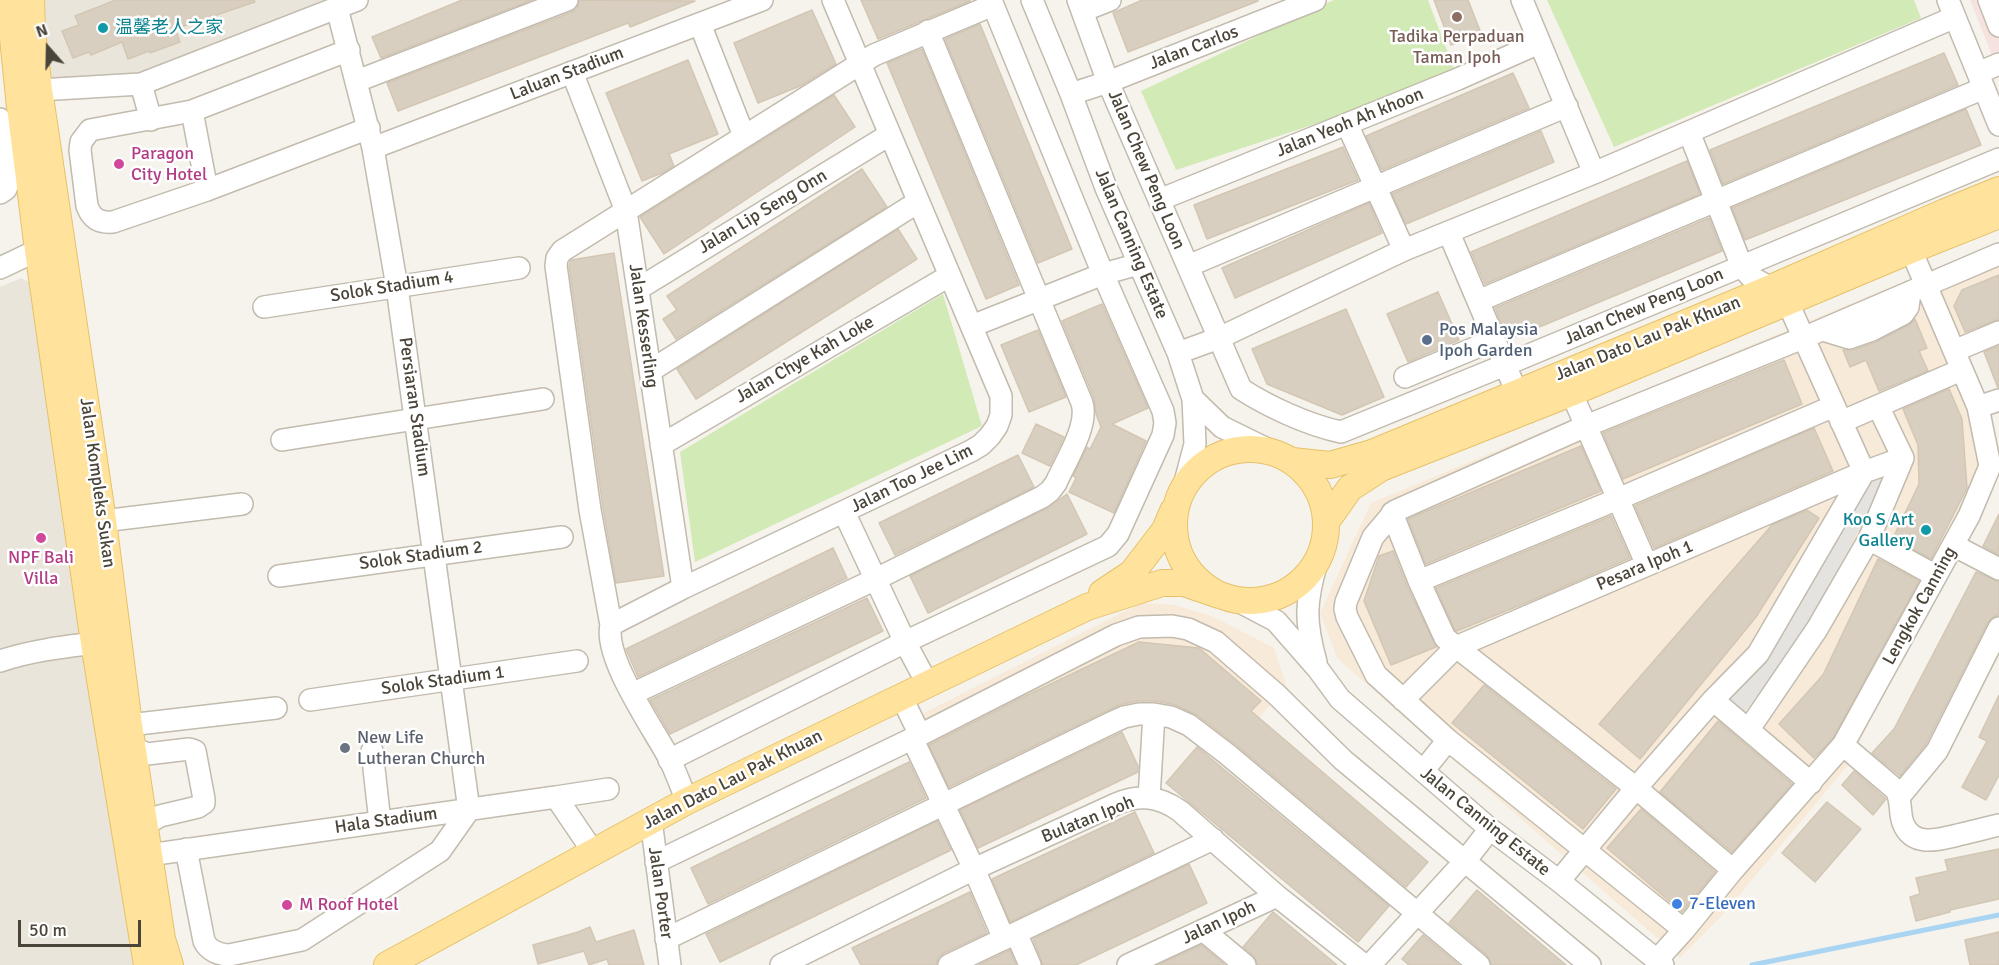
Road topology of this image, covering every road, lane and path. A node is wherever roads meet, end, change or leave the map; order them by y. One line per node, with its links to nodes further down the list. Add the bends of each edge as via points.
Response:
1 (11, 0): 53 (main road, Jalan Kompleks Sukan)
2 (31, 0): 28 (main road, Jalan Kompleks Sukan)
3 (357, 0): 14 (street)
4 (567, 0): 25 (street)
5 (762, 0): 16 (street, Laluan Stadium)
6 (833, 0): 22 (street, Jalan Too Jee Lim)
7 (1032, 0): 29 (street, Jalan Canning Estate)
8 (1110, 0): 13 (street)
9 (1315, 0): 26 (street, Jalan Carlos)
10 (1522, 0): 19 (street)
11 (1989, 0): 17 (street)
12 (1000, 2): 18 (street); 62 (street)
13 (1080, 5): 26 (street, Jalan Chew Peng Loon)
14 (337, 8): 20 (street, Persiaran Stadium); 27 (street)
15 (1951, 8): 24 (street); 36 (street)
16 (700, 24): 23 (street, Laluan Stadium); 38 (street)
17 (1999, 26)
18 (928, 32): 22 (street); 68 (street)
19 (1539, 44): 30 (street); 34 (street, Jalan Yeoh Ah khoon)
20 (349, 50): 25 (street, Persiaran Stadium); 31 (street)
21 (1999, 63): 24 (street)
22 (859, 65): 37 (street, Jalan Too Jee Lim); 38 (street)
23 (572, 72): 39 (street, Laluan Stadium); 49 (street, Jalan Kesserling)
24 (1981, 80): 35 (street); 47 (street)
25 (357, 81): 39 (street, Persiaran Stadium)
26 (1108, 82): 29 (street, Jalan Carlos); 46 (street, Jalan Chew Peng Loon)
27 (141, 84): 28 (street); 33 (street)
28 (39, 90): 102 (main road, Jalan Kompleks Sukan)
29 (1071, 94): 57 (street, Jalan Canning Estate)
30 (1567, 106): 41 (street); 42 (street)
31 (192, 111): 33 (street); 43 (street)
32 (0, 120): 45 (street, via 9,180)
33 (151, 120): 43 (street, Laluan Stadium, via 97,128 84,136 80,150 90,214 96,220 113,222)
34 (1347, 124): 42 (street); 46 (street, Jalan Yeoh Ah khoon)
35 (1999, 125)
36 (1689, 132): 41 (street); 47 (street)
37 (889, 135): 48 (street, Jalan Too Jee Lim); 65 (street, Jalan Lip Seng Onn)
38 (744, 136): 49 (street)
39 (371, 138): 43 (street, Laluan Stadium); 64 (street, Persiaran Stadium)
40 (1999, 159): 59 (street, Jalan Chew Peng Loon)
41 (1594, 172): 52 (street)
42 (1376, 187): 54 (street); 58 (street)
43 (207, 190)
44 (1999, 190): 50 (main road, Jalan Dato Lau Pak Khuan)
45 (0, 193)
46 (1159, 200): 58 (street, Jalan Chew Peng Loon)
47 (1717, 200): 59 (street); 69 (street)
48 (918, 202): 63 (street, Jalan Too Jee Lim); 79 (street)
49 (627, 211): 65 (street, Jalan Kesserling); 118 (street, via 562,251 556,262 590,510)
50 (1945, 212): 55 (street, via 1916,230); 67 (main road, Jalan Dato Lau Pak Khuan)
51 (1999, 215): 55 (main road, Jalan Dato Lau Pak Khuan)
52 (1449, 232): 54 (street); 69 (street)
53 (38, 250): 60 (street); 121 (main road, Jalan Kompleks Sukan)
54 (1404, 250): 74 (street)
55 (1911, 250): 66 (street, Lengkok Canning); 67 (main road, Jalan Dato Lau Pak Khuan)
56 (1999, 254): 66 (street)
57 (1139, 264): 62 (street); 76 (street, Jalan Canning Estate)
58 (1188, 266): 74 (street, Jalan Chew Peng Loon)
59 (1742, 267): 67 (street); 78 (street, Jalan Chew Peng Loon)
60 (0, 268)
61 (519, 268): 64 (street, Solok Stadium 4)
62 (1104, 274): 68 (street); 120 (street, via 1166,423 1118,534 1104,549)
63 (948, 276): 71 (street, Jalan Too Jee Lim); 92 (street, Jalan Chye Kah Loke)
64 (397, 287): 70 (street, Solok Stadium 4); 89 (street, Persiaran Stadium)
65 (638, 289): 79 (street, Jalan Kesserling)
66 (1918, 289): 73 (street); 77 (street, Lengkok Canning)
67 (1779, 295): 73 (street); 81 (main road, Jalan Dato Lau Pak Khuan, via 1748,298); 82 (main road, Jalan Dato Lau Pak Khuan)
68 (1039, 299): 71 (street); 113 (street, via 1083,409 1081,426 1056,483 1042,497)
69 (1478, 300): 75 (street)
70 (264, 307)
71 (972, 326): 100 (street, Jalan Too Jee Lim, via 1001,396 1001,415 990,436 971,451)
72 (1999, 332): 77 (street)
73 (1813, 334): 88 (street); 90 (street)
74 (1219, 338): 76 (street); 78 (street, Jalan Chew Peng Loon, via 1241,389 1321,428 1341,432)
75 (1494, 340): 78 (street); 80 (street)
76 (1178, 353): 84 (street, Jalan Canning Estate)
77 (1958, 360): 86 (street); 87 (street, Lengkok Canning)
78 (1505, 365): 81 (street)
79 (650, 371): 92 (street, Jalan Kesserling)
80 (1405, 377)
81 (1517, 393): 82 (street, via 1557,381 1568,385); 93 (main road, Jalan Dato Lau Pak Khuan, via 1372,453 1330,465)
82 (1571, 393): 90 (street); 103 (main road, Jalan Dato Lau Pak Khuan, via 1381,468 1350,488)
83 (543, 399): 89 (street)
84 (1193, 399): 93 (street, Jalan Canning Estate, via 1222,427); 97 (street, via 1195,444)
85 (1999, 400): 87 (street)
86 (1878, 406): 88 (street); 94 (street)
87 (1978, 407): 95 (street, Lengkok Canning)
88 (1838, 414): 96 (street); 98 (street)
89 (416, 419): 91 (street); 107 (street, Persiaran Stadium)
90 (1586, 426): 98 (street); 101 (street)
91 (282, 440)
92 (661, 445): 115 (street, Jalan Kesserling)
93 (1282, 457): 97 (main road, via 1248,449 1223,454 1201,467); 103 (main road, via 1310,477 1322,498)
94 (1903, 458): 96 (street, Pesara Ipoh 1); 105 (street)
95 (1995, 459): 106 (street, Lengkok Canning)
96 (1864, 472): 109 (street, Pesara Ipoh 1); 132 (street, via 1758,654)
97 (1180, 495): 116 (main road, via 1173,526 1176,548 1186,568 1201,584); 117 (main road, Jalan Dato Lau Pak Khuan, via 1165,530 1132,573)
98 (1618, 499): 109 (street); 114 (street)
99 (242, 504): 102 (street)
100 (844, 512): 113 (street); 115 (street, Jalan Too Jee Lim)
101 (1392, 513): 114 (street); 131 (street, via 1373,537 1345,609 1372,670)
102 (103, 521): 136 (main road, Jalan Kompleks Sukan)
103 (1326, 522): 108 (main road)
104 (562, 537): 107 (street, Solok Stadium 2)
105 (1869, 539): 112 (street); 135 (street, via 1817,629)
106 (1953, 545): 110 (street); 112 (street, Lengkok Canning)
107 (434, 555): 111 (street, Solok Stadium 2); 126 (street, Persiaran Stadium)
108 (1317, 562): 116 (main road, via 1302,581 1283,594 1261,601); 125 (street, Jalan Canning Estate, via 1307,605 1307,624)
109 (1647, 565): 122 (street, Pesara Ipoh 1)
110 (1999, 569)
111 (279, 576)
112 (1936, 576): 139 (street, Lengkok Canning)
113 (876, 579): 120 (street); 128 (street)
114 (1419, 581): 122 (street, via 1445,638)
115 (683, 588): 118 (street, Jalan Too Jee Lim)
116 (1229, 598): 117 (main road, Jalan Dato Lau Pak Khuan, via 1184,583 1162,583); 125 (street, Jalan Canning Estate, via 1276,621)
117 (1087, 607): 127 (main road, Jalan Dato Lau Pak Khuan)
118 (611, 625): 128 (street, via 613,651)
119 (1999, 628): 147 (street, via 1937,751)
120 (905, 642): 127 (street); 141 (street)
121 (93, 643): 123 (street); 176 (main road, Jalan Kompleks Sukan)
122 (1456, 646): 131 (street, Pesara Ipoh 1); 144 (street)
123 (0, 661)
124 (577, 661): 126 (street, Solok Stadium 1)
125 (1318, 669): 142 (street, Jalan Canning Estate, via 1340,699)
126 (451, 680): 130 (street, Solok Stadium 1); 151 (street, Persiaran Stadium)
127 (927, 683): 129 (main road, Jalan Dato Lau Pak Khuan)
128 (632, 694): 141 (street)
129 (901, 696): 137 (street); 149 (main road, Jalan Dato Lau Pak Khuan)
130 (310, 700)
131 (1403, 700): 138 (street)
132 (1713, 700): 135 (street); 144 (street)
133 (276, 708): 136 (street)
134 (1154, 714): 148 (street); 150 (street, via 1124,717); 168 (street, via 1189,725)
135 (1749, 729): 143 (street)
136 (130, 736): 154 (main road, Jalan Kompleks Sukan); 154 (street, via 147,754 195,751 204,799 202,806 160,816)
137 (916, 736): 150 (street); 162 (street, via 1116,635 1154,625 1188,629 1227,650 1343,760); 163 (street)
138 (1448, 740): 142 (street); 159 (street)
139 (1844, 745): 143 (street, Lengkok Canning); 147 (street)
140 (372, 751): 153 (street)
141 (669, 760): 149 (street)
142 (1423, 771): 156 (street, Jalan Canning Estate)
143 (1811, 783): 165 (street, Lengkok Canning)
144 (1636, 788): 159 (street); 165 (street)
145 (608, 789): 146 (street, Hala Stadium)
146 (556, 797): 151 (street, Hala Stadium); 160 (street)
147 (1899, 797): 155 (street, via 1903,822 1918,839 1937,841)
148 (1149, 798): 157 (street, Bulatan Ipoh, via 1171,804); 164 (street, Bulatan Ipoh, via 1122,802)
149 (687, 801): 152 (main road, Jalan Dato Lau Pak Khuan)
150 (944, 803): 164 (street); 172 (street)
151 (469, 810): 153 (street, Hala Stadium); 158 (street, via 440,851 303,940 229,955 211,950 204,941)
152 (651, 820): 160 (main road, Jalan Dato Lau Pak Khuan); 163 (street, Jalan Porter)
153 (380, 822): 158 (street, Hala Stadium)
154 (144, 825): 161 (main road, Jalan Kompleks Sukan)
155 (1999, 825)
156 (1490, 829): 162 (street); 166 (street, Jalan Canning Estate)
157 (1213, 839): 167 (street, Bulatan Ipoh); 171 (street)
158 (186, 849): 161 (street, Hala Stadium)
159 (1586, 850): 166 (street); 170 (street)
160 (594, 853): 178 (main road, Jalan Dato Lau Pak Khuan)
161 (149, 855): 177 (main road, Jalan Kompleks Sukan)
162 (1465, 861): 168 (street); 187 (street)
163 (656, 862): 172 (street, Jalan Porter)
164 (974, 869): 171 (street); 173 (street, Bulatan Ipoh)
165 (1733, 870): 170 (street, Lengkok Canning)
166 (1559, 881): 175 (street, Jalan Canning Estate)
167 (1277, 896): 169 (street, Jalan Ipoh); 184 (street, Bulatan Ipoh)
168 (1417, 913): 185 (street); 186 (street)
169 (1203, 930): 174 (street, Jalan Ipoh); 183 (street)
170 (1684, 930): 175 (street, Lengkok Canning)
171 (1010, 936): 181 (street); 182 (street)
172 (666, 939): 179 (street, Jalan Porter)
173 (825, 955): 180 (street, Bulatan Ipoh)
174 (1137, 963)
175 (1660, 963)
176 (147, 965)
177 (170, 965)
178 (387, 965)
179 (670, 965)
180 (781, 965)
181 (949, 965)
182 (1030, 965)
183 (1245, 965)
184 (1364, 965)
185 (1370, 965)
186 (1479, 965)
187 (1590, 965)

